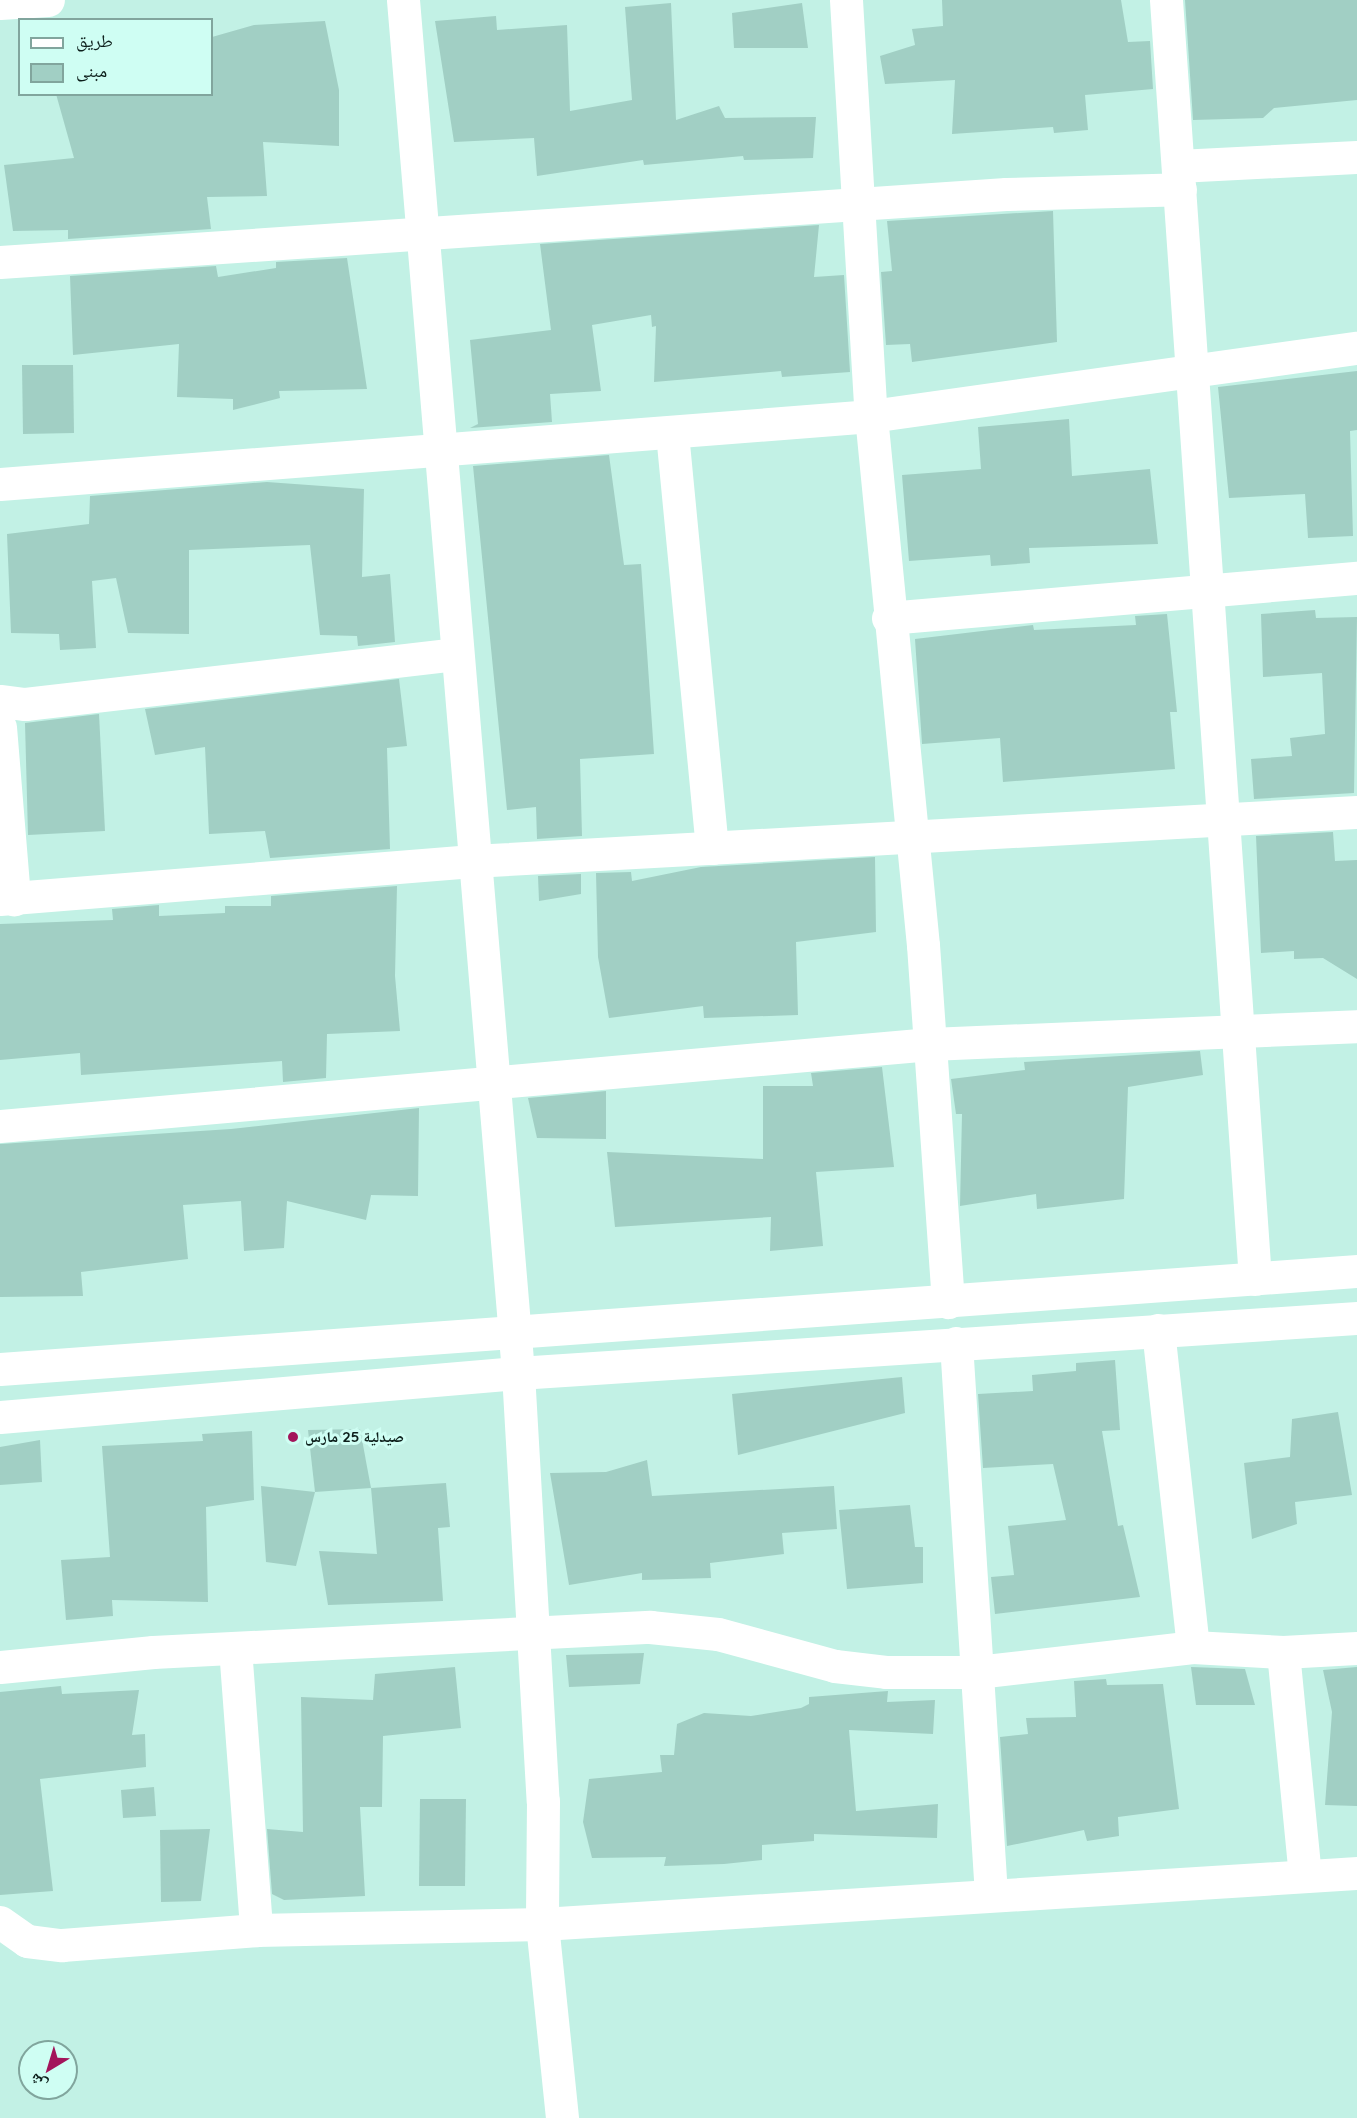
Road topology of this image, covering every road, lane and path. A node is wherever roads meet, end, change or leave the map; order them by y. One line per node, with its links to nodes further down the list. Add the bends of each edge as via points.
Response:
1 (48, 0): 5 (street)
2 (403, 0): 9 (street)
3 (846, 0): 8 (street)
4 (1167, 0): 7 (street)
5 (0, 3)
6 (1357, 157): 7 (street)
7 (1179, 178): 8 (street); 12 (street)
8 (858, 206): 9 (street); 13 (street)
9 (421, 231): 10 (street); 15 (street)
10 (0, 262)
11 (1357, 348): 12 (street)
12 (1194, 372): 13 (street); 18 (street)
13 (871, 416): 14 (street); 19 (street)
14 (672, 433): 15 (street); 26 (street)
15 (438, 453): 16 (street); 20 (street)
16 (0, 484)
17 (1357, 578): 18 (street)
18 (1207, 591): 19 (street); 24 (street)
19 (888, 618): 25 (street)
20 (455, 654): 21 (street, via 25,704); 27 (street)
21 (0, 701)
22 (0, 727): 28 (street)
23 (1357, 812): 24 (street)
24 (1220, 821): 25 (street); 30 (street)
25 (912, 838): 26 (street); 31 (street)
26 (712, 848): 27 (street)
27 (472, 861): 28 (street); 32 (street)
28 (7, 899)
29 (1357, 1026): 30 (street)
30 (1235, 1033): 31 (street); 35 (street)
31 (930, 1044): 32 (street); 36 (street)
32 (492, 1080): 33 (street); 38 (street)
33 (0, 1126)
34 (1357, 1272): 35 (street)
35 (1255, 1279): 36 (street)
36 (948, 1302): 38 (street)
37 (1357, 1318): 39 (street)
38 (515, 1329): 41 (street); 42 (street)
39 (1158, 1330): 40 (street); 45 (street)
40 (956, 1343): 42 (street); 50 (street)
41 (0, 1369)
42 (518, 1373): 43 (street); 44 (street)
43 (0, 1417)
44 (536, 1635): 46 (street); 50 (street, via 650,1627 718,1634 835,1666); 55 (street)
45 (1192, 1647): 48 (street); 50 (street)
46 (236, 1648): 49 (street); 56 (street)
47 (1357, 1648): 48 (street)
48 (1283, 1652): 52 (street)
49 (0, 1667)
50 (977, 1672): 53 (street)
51 (1357, 1873): 52 (street)
52 (1305, 1876): 53 (street)
53 (991, 1894): 55 (street)
54 (0, 1922): 56 (street, via 27,1941 62,1946)
55 (542, 1924): 56 (street); 57 (street)
56 (256, 1930)
57 (562, 2118)

